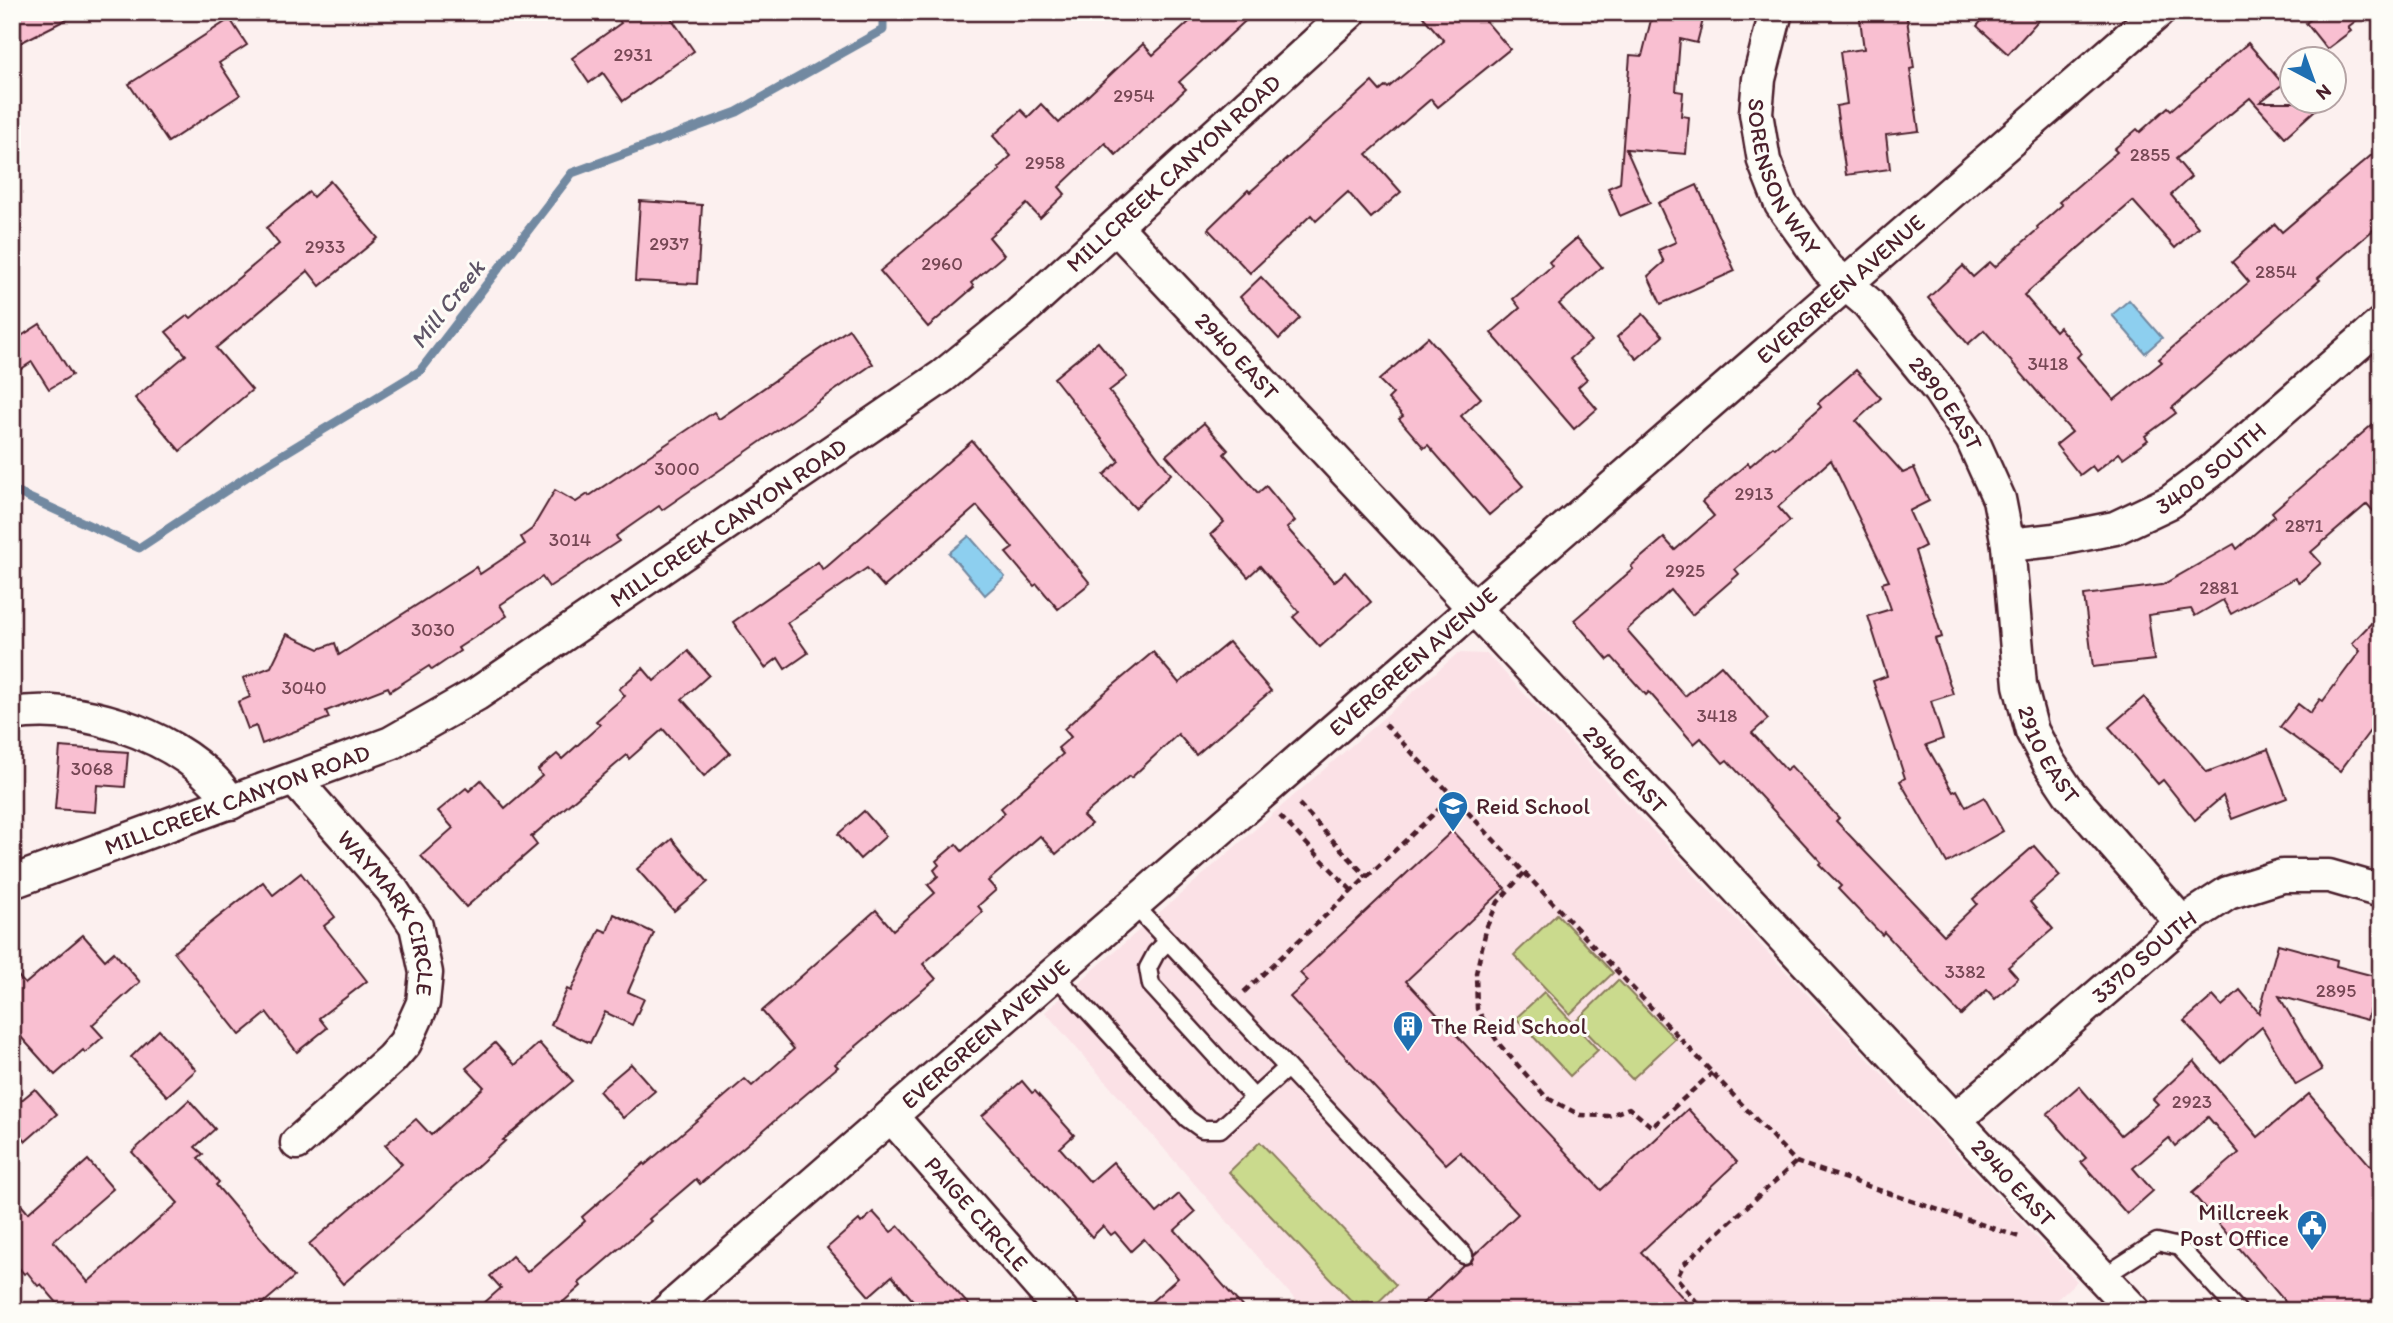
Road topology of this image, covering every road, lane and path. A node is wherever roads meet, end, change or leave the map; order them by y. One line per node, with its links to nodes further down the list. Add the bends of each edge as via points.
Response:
1 (1350, 12): 4 (street, MILLCREEK CANYON ROAD)
2 (1776, 12): 5 (street, SORENSON WAY, via 1759,79 1756,113 1764,161 1781,204 1828,269)
3 (2158, 12): 5 (street, EVERGREEN AVENUE)
4 (1116, 227): 8 (street, 2940 EAST); 11 (street, MILLCREEK CANYON ROAD, via 943,376 477,694 391,743)
5 (1847, 285): 7 (street, 2890 EAST, via 1868,303 1939,390 1972,439 1999,499); 8 (street, EVERGREEN AVENUE)
6 (2381, 324): 7 (street, 3400 SOUTH, via 2170,502 2115,528)
7 (2008, 545): 22 (street, 2910 EAST, via 2020,685 2032,731 2069,793)
8 (1474, 608): 9 (street, EVERGREEN AVENUE); 30 (street, 2940 EAST)
9 (1366, 703): 12 (street, EVERGREEN AVENUE); 13 (path)
10 (12, 714): 14 (street, via 60,713 103,720 147,735 190,760 216,782)
11 (295, 780): 14 (street, MILLCREEK CANYON ROAD); 31 (street, WAYMARK CIRCLE, via 392,890 416,926 426,973 423,1003 405,1043)
12 (1260, 795): 20 (path); 21 (street, EVERGREEN AVENUE)
13 (1453, 796): 16 (path); 17 (path)
14 (231, 803): 19 (street, MILLCREEK CANYON ROAD)
15 (1299, 804): 17 (path)
16 (1524, 873): 27 (path); 27 (path, via 1498,902 1488,926 1476,973 1477,1009 1499,1044 1547,1098 1580,1115 1608,1116 1629,1108 1652,1127)
17 (1367, 877): 20 (path)
18 (2377, 881): 22 (street, 3370 SOUTH, via 2282,876 2228,893)
19 (12, 883)
20 (1352, 891): 25 (path)
21 (1134, 905): 23 (lane); 24 (street, EVERGREEN AVENUE)
22 (2182, 923): 30 (street, 3370 SOUTH)
23 (1168, 941): 25 (lane); 28 (lane, via 1148,968 1151,985)
24 (1054, 974): 28 (lane, via 1202,1129 1220,1129); 29 (street, EVERGREEN AVENUE)
25 (1229, 1006): 26 (lane)
26 (1287, 1068): 28 (lane); 34 (lane)
27 (1712, 1073): 32 (path)
28 (1254, 1098)
29 (891, 1116): 36 (street, EVERGREEN AVENUE); 37 (street, PAIGE CIRCLE)
30 (1955, 1120): 33 (street, 2940 EAST)
31 (297, 1143)
32 (1796, 1162): 33 (path, via 2047,1246); 38 (path, via 1684,1264 1676,1278 1696,1301)
33 (2062, 1234): 35 (street, 2940 EAST)
34 (1464, 1255)
35 (2103, 1278): 39 (street, 2940 EAST); 40 (lane, via 2157,1241 2179,1247)
36 (667, 1311)
37 (1062, 1311)
38 (1685, 1311)
39 (2134, 1311)
40 (2238, 1311)

